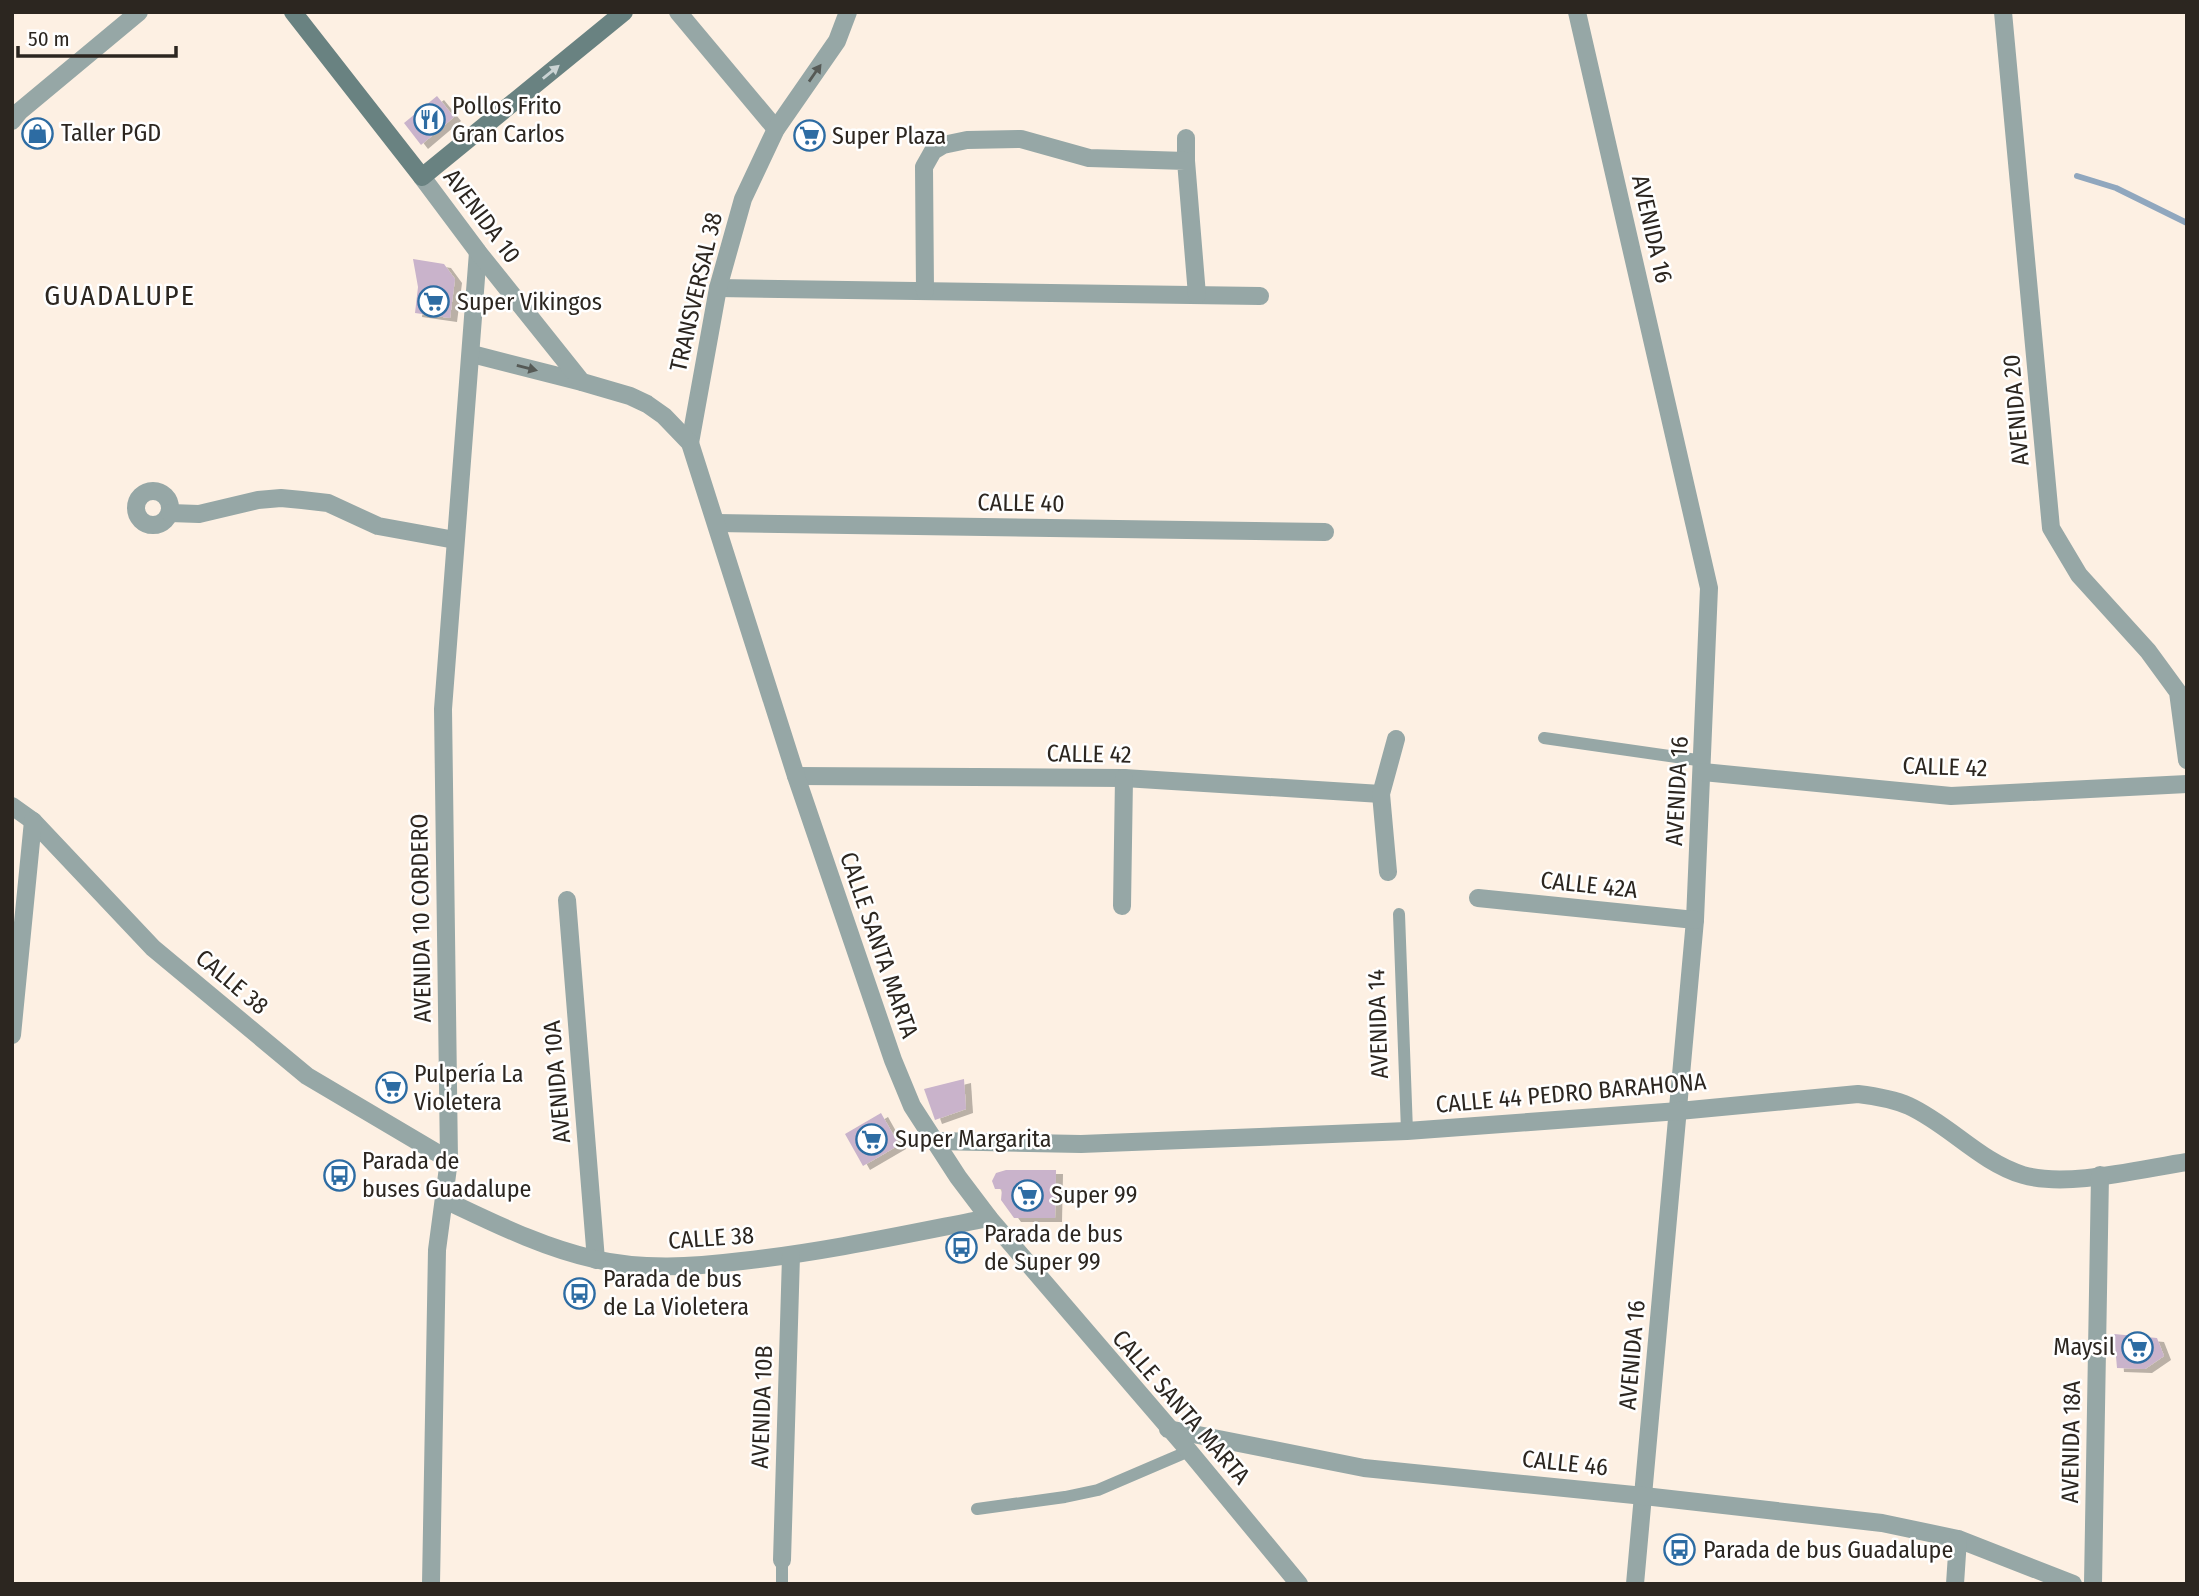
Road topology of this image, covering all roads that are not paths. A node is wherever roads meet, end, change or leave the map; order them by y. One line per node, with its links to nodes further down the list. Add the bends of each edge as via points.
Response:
1 (139, 12): 8 (street)
2 (293, 12): 12 (main road, AVENIDA 10)
3 (624, 12): 12 (main road, one-way to 3)
4 (678, 12): 9 (street)
5 (848, 12): 9 (street, TRANSVERSAL 38, one-way to 5, via 837,41)
6 (1577, 12): 28 (street, AVENIDA 16, via 1709,588)
7 (2003, 12): 27 (street, AVENIDA 20, via 2051,528 2079,575 2148,651 2178,692)
8 (12, 121)
9 (776, 128): 14 (street, TRANSVERSAL 38, via 743,199)
10 (1186, 138): 11 (street)
11 (1186, 161): 15 (street, via 1089,158 1021,139 943,145 933,151 924,167); 16 (street)
12 (422, 177): 13 (street, AVENIDA 10)
13 (478, 252): 18 (street, AVENIDA 10 CORDERO); 19 (street, AVENIDA 10)
14 (718, 288): 15 (street); 20 (street, TRANSVERSAL 38)
15 (925, 291): 16 (street)
16 (1197, 295): 17 (street)
17 (1260, 296)
18 (472, 354): 19 (street, CALLE SANTA MARTA, one-way to 19); 24 (street, AVENIDA 10 CORDERO)
19 (582, 382): 20 (street, CALLE SANTA MARTA, via 647,404)
20 (690, 443): 22 (street, CALLE SANTA MARTA)
21 (170, 513): 24 (street, via 199,514 258,500 302,500 328,503 378,526)
22 (717, 523): 23 (street, CALLE 40); 29 (street, CALLE SANTA MARTA)
23 (1325, 532)
24 (455, 540): 45 (street, AVENIDA 10 CORDERO, via 443,709)
25 (1544, 738): 28 (lane, CALLE 42)
26 (1396, 739): 32 (street)
27 (2187, 760)
28 (1703, 767): 31 (street, CALLE 42, via 1951,796); 40 (street, AVENIDA 16)
29 (796, 776): 30 (street, CALLE 42); 44 (street, CALLE SANTA MARTA, via 892,1060 912,1106)
30 (1124, 778): 32 (street, CALLE 42); 38 (street)
31 (2187, 784)
32 (1381, 794): 35 (street)
33 (12, 806): 34 (street, CALLE 38)
34 (33, 821): 41 (street); 45 (street, CALLE 38, via 153,948 307,1076)
35 (1388, 872)
36 (1478, 898): 40 (street, CALLE 42A)
37 (567, 900): 51 (street, AVENIDA 10A)
38 (1122, 906)
39 (1399, 914): 43 (lane, AVENIDA 14)
40 (1695, 920): 42 (street, AVENIDA 16)
41 (12, 1035)
42 (1679, 1111): 43 (street, CALLE 44 PEDRO BARAHONA); 47 (street, CALLE 44 PEDRO BARAHONA, via 1858,1094 1886,1098 1909,1106 1996,1163 2022,1174 2047,1180); 54 (street, AVENIDA 16)
43 (1407, 1131): 44 (street, CALLE 44 PEDRO BARAHONA, via 1081,1144)
44 (935, 1141): 49 (street, CALLE SANTA MARTA)
45 (449, 1160): 48 (street, AVENIDA 10 CORDERO)
46 (2187, 1162): 47 (street, CALLE 44 PEDRO BARAHONA)
47 (2100, 1175): 64 (street, AVENIDA 18A)
48 (445, 1200): 51 (street, CALLE 38, via 521,1236); 58 (street, AVENIDA 10 CORDERO, via 437,1250)
49 (989, 1218): 50 (street, CALLE 38); 52 (street, CALLE SANTA MARTA)
50 (791, 1256): 51 (street, CALLE 38, via 665,1267); 57 (street, AVENIDA 10B)
51 (596, 1259)
52 (1168, 1429): 53 (street, CALLE SANTA MARTA); 54 (street, CALLE 46, via 1363,1468)
53 (1189, 1451): 55 (lane, via 1098,1490); 60 (street, CALLE SANTA MARTA)
54 (1644, 1496): 56 (street, CALLE 46, via 1882,1523); 61 (street, AVENIDA 16)
55 (977, 1509)
56 (1958, 1539): 62 (street); 63 (street, CALLE 46)
57 (782, 1560): 59 (lane)
58 (431, 1584)
59 (782, 1584)
60 (1299, 1584)
61 (1634, 1584)
62 (1955, 1584)
63 (2073, 1584)
64 (2093, 1584)

